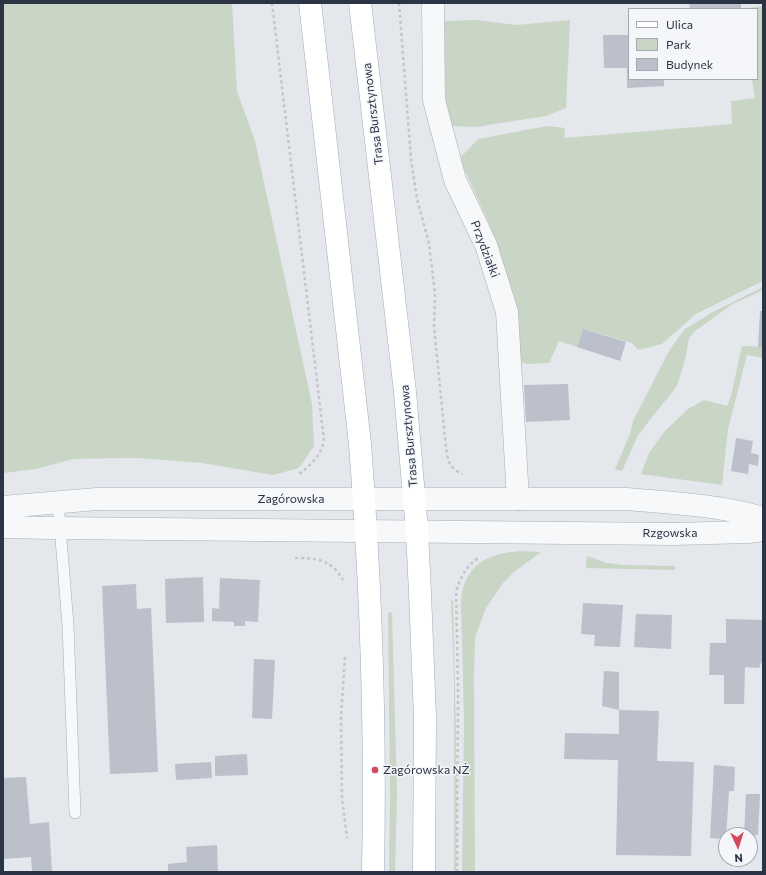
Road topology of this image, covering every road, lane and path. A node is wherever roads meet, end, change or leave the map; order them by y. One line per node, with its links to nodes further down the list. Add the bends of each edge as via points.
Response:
1 (272, 3): 7 (path, via 324,440 323,448 317,456 306,469)
2 (310, 3): 8 (main road)
3 (360, 3): 9 (main road, Trasa Bursztynowa, via 405,392)
4 (398, 3): 6 (path, via 411,159 417,199 429,243 435,294 434,326 448,462 454,470)
5 (433, 3): 10 (street, Przydziałki, via 434,100 455,180 486,245 507,312)
6 (469, 474)
7 (294, 477)
8 (364, 499): 9 (street, Zagórowska); 11 (street, Zagórowska, via 97,499); 16 (main road)
9 (414, 499): 10 (street, Zagórowska); 18 (main road, Trasa Bursztynowa)
10 (518, 499): 13 (street, Zagórowska, via 626,499 747,513)
11 (58, 502): 12 (street, Zagórowska); 15 (lane)
12 (3, 507)
13 (763, 518)
14 (3, 527): 15 (street)
15 (60, 528): 16 (street); 23 (lane, via 68,625)
16 (366, 530): 18 (street); 25 (main road, via 373,672)
17 (763, 530): 18 (street, Rzgowska, via 674,534)
18 (417, 531): 26 (main road, Trasa Bursztynowa, via 425,717)
19 (483, 554): 27 (path, via 469,564 456,592)
20 (295, 558): 21 (path, via 323,560 340,574)
21 (346, 584)
22 (346, 651): 24 (path, via 341,717 342,798)
23 (75, 813)
24 (348, 843)
25 (373, 872)
26 (424, 872)
27 (457, 872)

